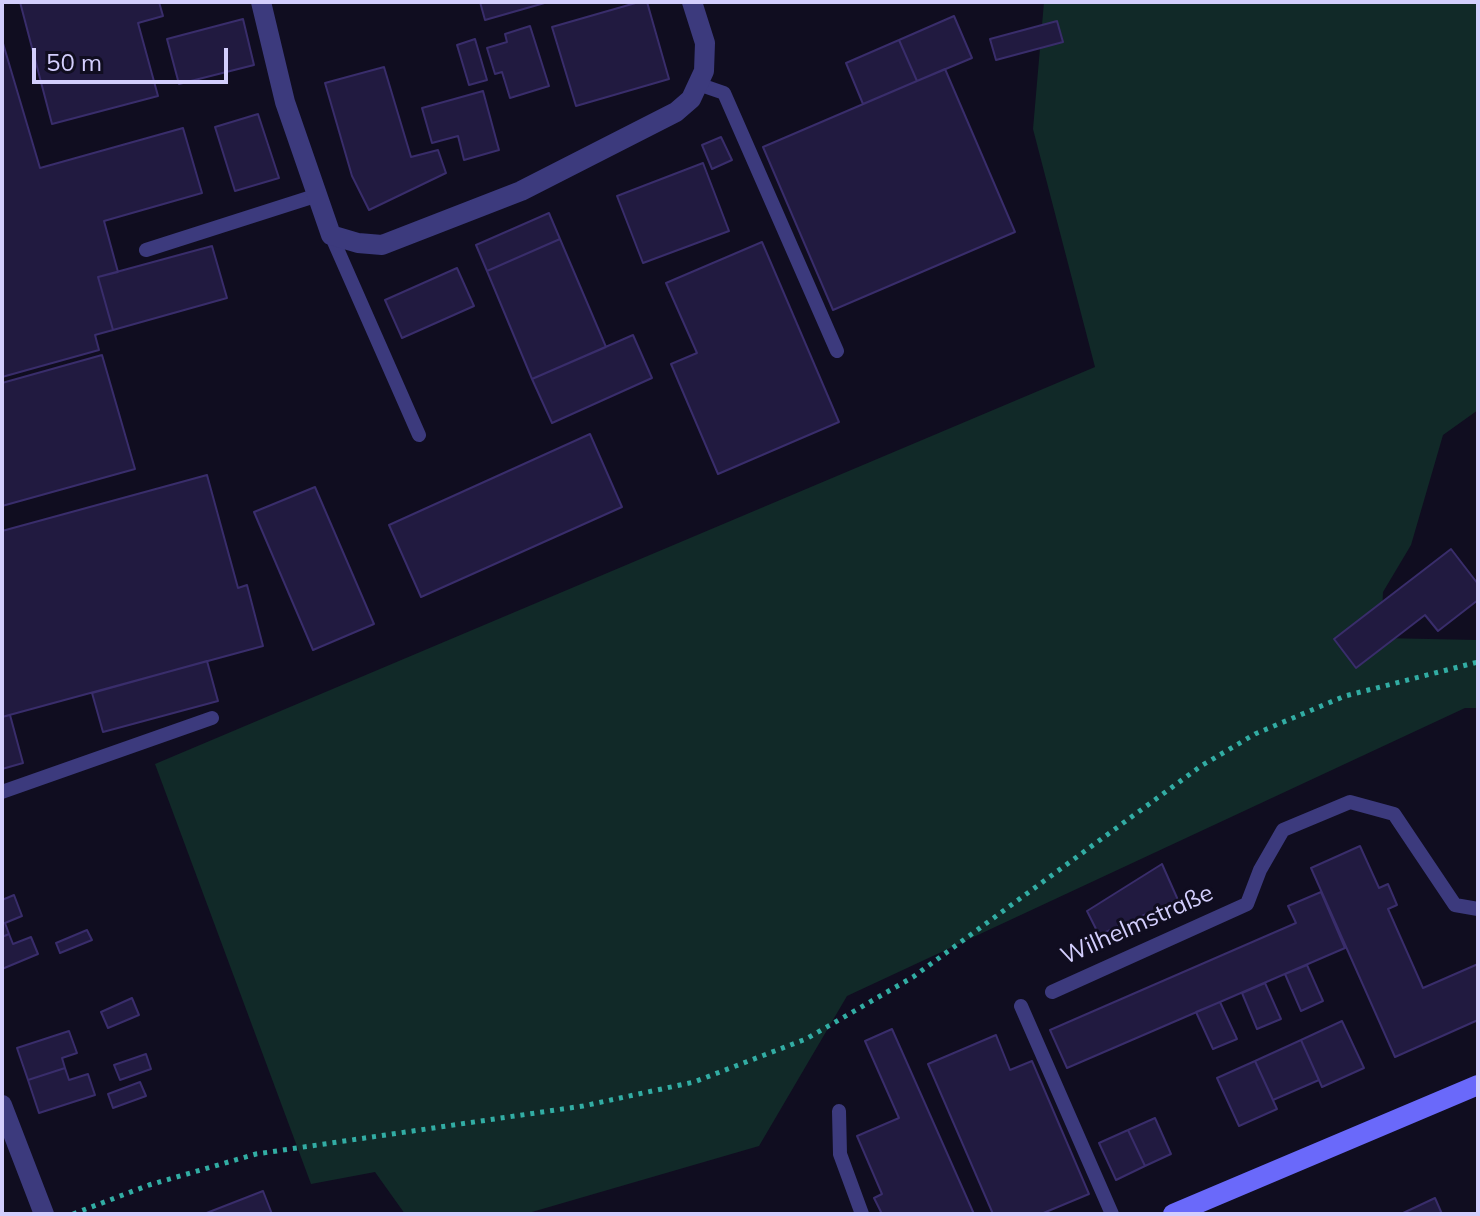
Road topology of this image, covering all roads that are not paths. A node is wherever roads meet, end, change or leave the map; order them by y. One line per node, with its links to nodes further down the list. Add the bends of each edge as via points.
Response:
1 (261, 2): 4 (street, via 285,102)
2 (692, 2): 3 (street, via 705,43)
3 (698, 84): 5 (street, via 676,112 521,191 382,245); 7 (lane, via 724,93)
4 (318, 195): 5 (street); 6 (lane)
5 (331, 235): 8 (lane)
6 (146, 250)
7 (837, 351)
8 (419, 435)
9 (212, 718): 10 (lane)
10 (2, 792)
11 (1478, 909): 12 (lane, Wilhelmstraße, via 1455,905 1394,814 1350,802 1283,830 1247,904)
12 (1052, 992)
13 (1021, 1006): 19 (lane)
14 (1478, 1085): 20 (main road)
15 (2, 1105): 17 (street)
16 (839, 1111): 18 (lane, via 840,1154)
17 (44, 1214)
18 (862, 1214)
19 (1112, 1214)
20 (1173, 1214)

